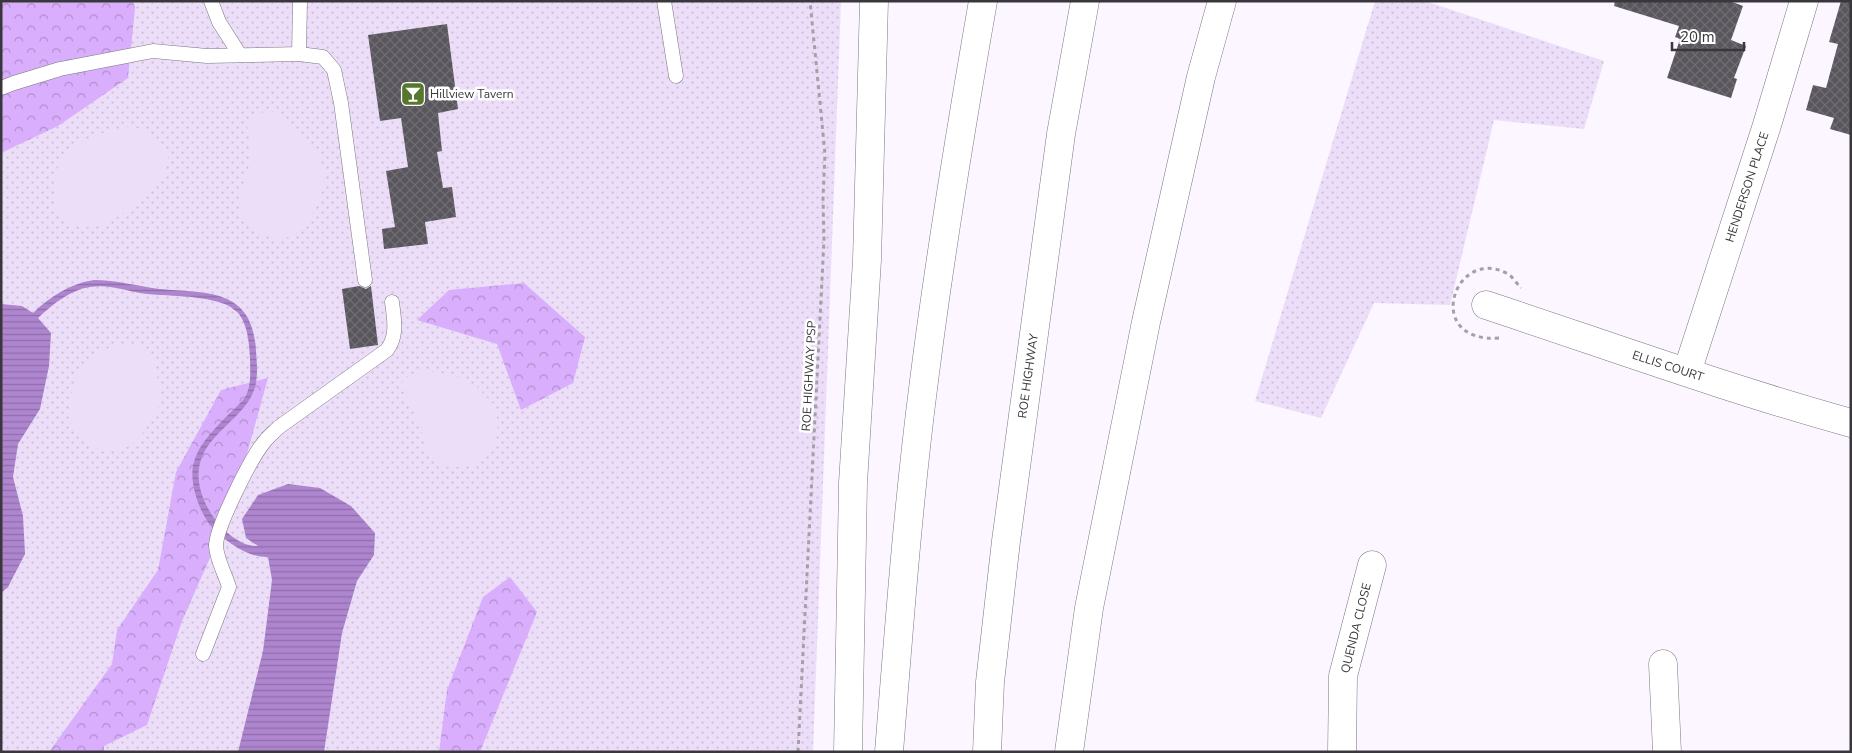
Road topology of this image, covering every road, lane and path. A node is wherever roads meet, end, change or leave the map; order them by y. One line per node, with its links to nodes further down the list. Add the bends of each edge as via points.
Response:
1 (211, 1): 11 (lane, via 219,22)
2 (300, 1): 10 (lane)
3 (664, 1): 12 (lane)
4 (810, 1): 22 (path, ROE HIGHWAY PSP, via 825,154 824,240)
5 (874, 1): 23 (main road, via 867,260 852,482)
6 (983, 1): 24 (main road, via 957,152 924,381)
7 (1085, 1): 25 (main road, ROE HIGHWAY, via 1061,134 1006,540 990,682)
8 (1222, 1): 26 (main road, via 1201,76 1146,322 1089,608)
9 (1804, 1): 17 (main road, HENDERSON PLACE)
10 (298, 54): 11 (lane); 14 (lane, via 323,57 334,70)
11 (240, 56): 13 (lane, via 153,51 60,70)
12 (676, 76)
13 (1, 88)
14 (365, 280)
15 (392, 302): 20 (lane, via 394,334 387,350 279,427 255,456 217,536 218,560 229,587)
16 (1486, 305): 17 (main road, ELLIS COURT)
17 (1687, 372): 18 (main road, ELLIS COURT)
18 (1851, 423)
19 (1372, 565): 27 (main road, QUENDA CLOSE, via 1344,676)
20 (203, 654)
21 (1663, 664): 28 (main road)
22 (798, 752)
23 (848, 752)
24 (889, 752)
25 (987, 752)
26 (1069, 752)
27 (1342, 752)
28 (1667, 752)

